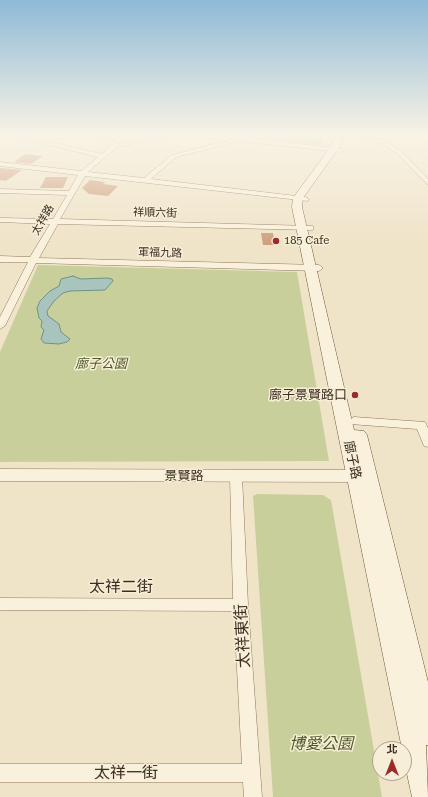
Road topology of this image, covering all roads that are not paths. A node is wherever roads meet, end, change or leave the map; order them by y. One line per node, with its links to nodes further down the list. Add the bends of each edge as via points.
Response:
1 (66, 171): 5 (street)
2 (156, 171): 6 (street)
3 (321, 171): 10 (main road)
4 (417, 171): 7 (street)
5 (83, 173): 6 (street); 9 (street, 太祥路)
6 (146, 180): 10 (street)
7 (428, 183)
8 (0, 191): 9 (street)
9 (71, 193): 12 (street, 太祥路)
10 (301, 199): 13 (main road, 廍子路)
11 (0, 220): 12 (street, 祥順六街)
12 (55, 221): 13 (street, 祥順六街); 15 (street, 太祥路)
13 (306, 228): 16 (main road, 廍子路)
14 (0, 259): 15 (street, 軍福九路)
15 (33, 260): 16 (street, 軍福九路); 17 (street, 太祥路)
16 (315, 268): 19 (main road, 廍子路); 23 (main road, 廍子路)
17 (2, 316): 18 (street, 太祥路)
18 (0, 326)
19 (354, 421): 20 (street, via 421,425); 23 (main road, 廍子路)
20 (428, 443)
21 (0, 475): 22 (street, 景賢路)
22 (236, 476): 23 (street, 景賢路); 25 (street, 太祥東街)
23 (362, 476): 26 (main road, 廍子路)
24 (0, 604): 25 (street, 太祥二街)
25 (241, 605): 28 (street, 太祥東街)
26 (422, 723): 30 (main road, 廍子路)
27 (0, 773): 28 (street, 太祥一街)
28 (252, 773): 29 (street, 太祥東街)
29 (253, 797)
30 (425, 797)

